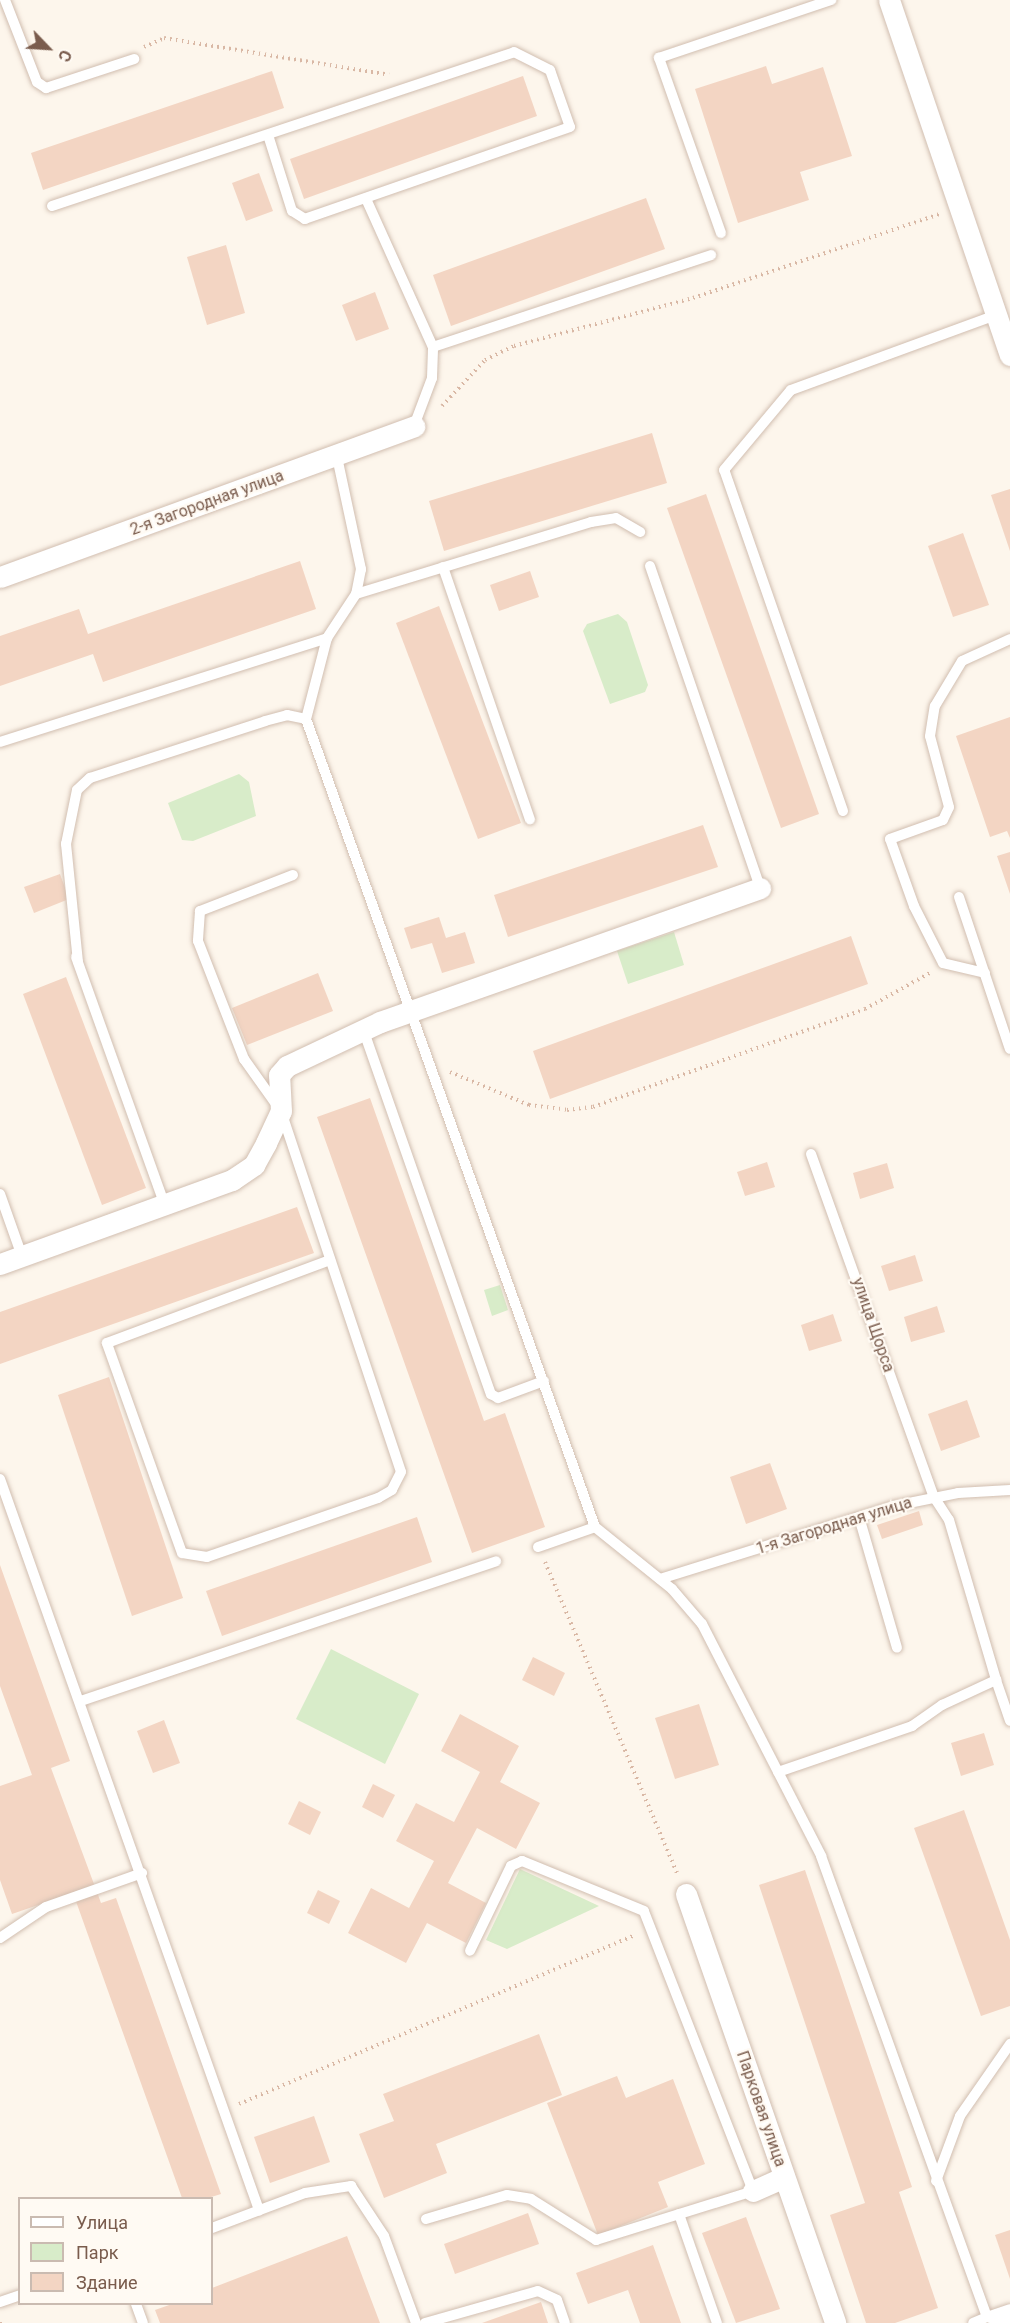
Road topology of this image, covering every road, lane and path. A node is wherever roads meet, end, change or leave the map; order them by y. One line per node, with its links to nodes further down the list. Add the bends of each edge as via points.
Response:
1 (5, 0): 4 (lane, via 37,82 45,88)
2 (831, 0): 10 (lane, via 659,58)
3 (889, 0): 9 (street)
4 (134, 59): 5 (path, via 147,45 164,38 274,52)
5 (423, 84): 6 (lane); 7 (lane, via 514,52 530,56 550,70 570,127)
6 (268, 135): 7 (lane, via 292,211 305,219); 8 (lane)
7 (367, 201): 13 (lane)
8 (52, 206)
9 (960, 207): 12 (street); 15 (path, via 693,298 514,346 484,360 438,410)
10 (721, 233)
11 (711, 255): 13 (lane)
12 (996, 315): 14 (street); 26 (lane, via 791,390 724,470)
13 (433, 347): 15 (lane, via 432,378)
14 (1010, 355)
15 (414, 426): 16 (street, 2-я Загородная улица)
16 (337, 457): 20 (street, 2-я Загородная улица); 21 (lane, via 361,569)
17 (640, 532): 19 (lane, via 616,518 591,522)
18 (650, 566): 29 (lane)
19 (443, 567): 21 (lane); 27 (lane)
20 (0, 577)
21 (356, 594): 22 (lane)
22 (327, 638): 24 (lane); 25 (lane)
23 (1010, 639): 31 (lane, via 962,661 935,706 930,736 949,807 943,820 890,839 914,906)
24 (306, 719): 33 (lane); 40 (lane, via 287,715 265,721 90,778 77,790 66,844 76,958)
25 (0, 742)
26 (843, 811)
27 (530, 819)
28 (293, 875): 37 (lane, via 200,911 197,925 198,941 244,1059)
29 (760, 888): 33 (street)
30 (959, 897): 32 (lane)
31 (943, 963): 32 (lane); 36 (path, via 898,995 866,1009 579,1110 529,1105)
32 (985, 973): 35 (lane)
33 (414, 1010): 34 (street); 36 (lane)
34 (363, 1029): 37 (street, via 287,1066 279,1075); 44 (lane, via 491,1394 498,1398)
35 (1010, 1048)
36 (433, 1064): 44 (lane)
37 (281, 1111): 40 (street, via 254,1165 232,1180); 42 (lane)
38 (811, 1154): 47 (lane, улица Щорса)
39 (0, 1194): 41 (lane)
40 (165, 1205): 41 (street)
41 (22, 1256): 43 (street)
42 (330, 1260): 42 (lane, via 401,1472 392,1490 207,1557 182,1552 107,1343)
43 (0, 1264)
44 (544, 1381): 49 (lane)
45 (0, 1479): 55 (lane)
46 (1010, 1490): 47 (lane, 1-я Загородная улица)
47 (934, 1497): 48 (lane, 1-я Загородная улица); 54 (lane, улица Щорса, via 949,1520)
48 (859, 1517): 52 (lane, 1-я Загородная улица); 53 (lane)
49 (596, 1527): 50 (lane); 52 (lane)
50 (538, 1547): 59 (path)
51 (496, 1561): 55 (lane)
52 (660, 1579): 57 (lane, via 702,1624)
53 (897, 1648)
54 (996, 1680): 56 (lane, улица Щорса); 57 (lane, via 942,1705 912,1725)
55 (81, 1701): 58 (lane)
56 (1010, 1721)
57 (778, 1772): 66 (lane, via 821,1857)
58 (142, 1873): 61 (lane, via 46,1907); 64 (lane)
59 (686, 1894): 65 (street, Парковая улица)
60 (652, 1928): 62 (lane, via 644,1911 522,1861 511,1866); 64 (path); 67 (lane)
61 (0, 1938)
62 (470, 1951)
63 (1010, 2044): 66 (lane, via 960,2116)
64 (225, 2110): 68 (lane)
65 (784, 2177): 67 (street); 83 (street, Парковая улица)
66 (936, 2181): 76 (lane)
67 (753, 2191): 69 (lane)
68 (259, 2210): 71 (lane); 79 (lane, via 305,2193 351,2186 384,2236)
69 (679, 2214): 70 (lane, via 596,2240 531,2199 507,2195); 82 (lane)
70 (426, 2219)
71 (213, 2228)
72 (18, 2296): 73 (lane)
73 (0, 2302)
74 (136, 2305): 78 (lane)
75 (1010, 2309): 76 (lane)
76 (987, 2317): 77 (lane); 84 (lane)
77 (1010, 2319)
78 (143, 2323)
79 (416, 2323)
80 (425, 2323): 81 (lane, via 538,2291 557,2300)
81 (565, 2323)
82 (717, 2323)
83 (835, 2323)
84 (973, 2323)

